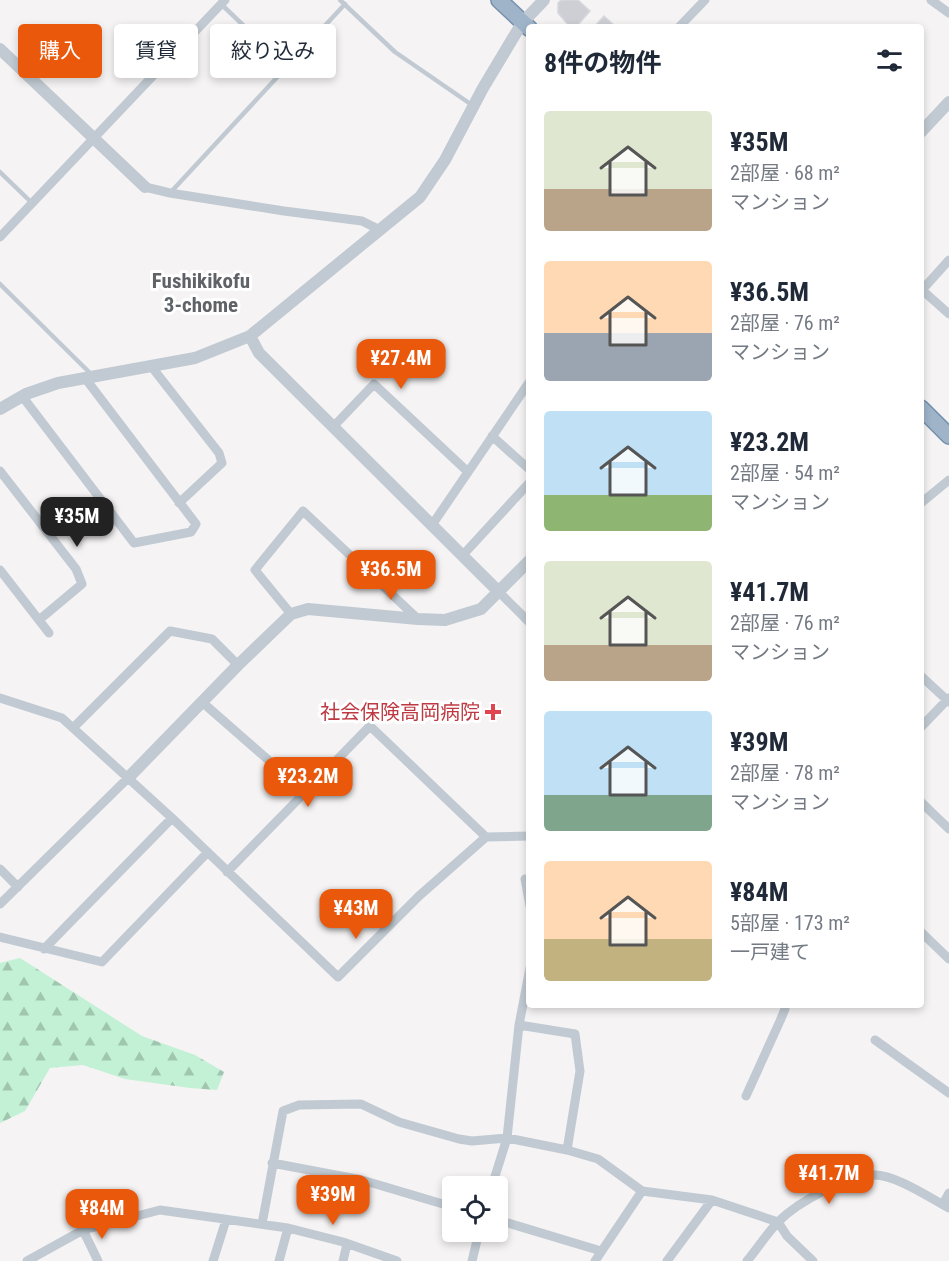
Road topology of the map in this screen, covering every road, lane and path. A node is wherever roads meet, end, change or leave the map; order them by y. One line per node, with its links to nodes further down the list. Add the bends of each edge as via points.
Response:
1 (499, 0): 12 (highway)
2 (544, 0): 10 (street)
3 (705, 0): 11 (street)
4 (931, 0): 7 (street)
5 (223, 2): 8 (lane); 18 (street)
6 (343, 2): 9 (lane); 16 (lane, via 395,52)
7 (949, 13)
8 (245, 24)
9 (323, 24)
10 (527, 24)
11 (682, 24)
12 (526, 26): 16 (street)
13 (0, 49): 18 (street)
14 (275, 78): 21 (lane)
15 (949, 102): 17 (street)
16 (473, 106): 23 (street, via 420,197)
17 (924, 129)
18 (92, 139): 20 (street); 22 (street)
19 (0, 172): 22 (lane)
20 (145, 187): 21 (street)
21 (170, 193): 23 (street, via 362,221)
22 (32, 203): 24 (street)
23 (380, 230): 30 (street)
24 (0, 237)
25 (949, 260): 27 (street)
26 (0, 284): 32 (lane)
27 (924, 287)
28 (924, 293): 29 (street)
29 (949, 314)
30 (250, 336): 31 (street, via 195,358); 37 (street, via 259,353)
31 (151, 366): 32 (street); 46 (street, via 219,453 222,463)
32 (90, 377): 34 (street); 46 (street)
33 (526, 387): 38 (street)
34 (22, 396): 35 (street); 46 (street, via 134,543 191,532 196,524)
35 (0, 409)
36 (924, 411): 39 (highway)
37 (333, 427): 42 (street, via 374,384); 47 (street)
38 (492, 436): 40 (street); 42 (street)
39 (949, 436)
40 (526, 466)
41 (0, 471): 55 (street, via 76,570 82,584)
42 (468, 472): 47 (street)
43 (949, 480): 45 (street)
44 (526, 486): 48 (street)
45 (924, 501)
46 (179, 503)
47 (432, 525): 48 (street)
48 (462, 556): 51 (street)
49 (526, 564): 51 (street)
50 (0, 570): 55 (street)
51 (499, 592): 53 (street, via 481,609 445,620); 54 (street)
52 (291, 614): 53 (street, via 308,609); 53 (street, via 255,570 303,511); 57 (street)
53 (418, 619)
54 (526, 619)
55 (39, 620): 56 (street)
56 (50, 633)
57 (238, 665): 61 (street); 63 (street, via 212,639 170,631)
58 (924, 679): 60 (street)
59 (0, 698): 63 (street, via 62,717)
60 (948, 700): 62 (street)
61 (202, 702): 64 (street); 65 (street)
62 (924, 724)
63 (73, 728): 64 (street)
64 (128, 778): 67 (street); 76 (street)
65 (305, 792): 70 (street, via 370,726); 73 (street)
66 (924, 805): 68 (street)
67 (172, 818): 71 (street); 80 (street)
68 (949, 829)
69 (526, 836): 70 (street)
70 (486, 837): 73 (street, via 419,896 338,977)
71 (207, 853): 73 (street); 80 (street, via 102,962)
72 (0, 869): 76 (street)
73 (227, 872)
74 (525, 879): 75 (street)
75 (526, 884)
76 (18, 887): 77 (street)
77 (0, 904)
78 (924, 935): 81 (street)
79 (0, 937): 80 (street)
80 (44, 949)
81 (949, 959)
82 (526, 989): 84 (street)
83 (785, 1008): 87 (street)
84 (519, 1025): 88 (street); 89 (street, via 575,1035 580,1071)
85 (875, 1040): 86 (street)
86 (949, 1093)
87 (746, 1096)
88 (507, 1138): 89 (street); 90 (street, via 459,1139 399,1122 361,1104 299,1105 283,1111); 91 (street)
89 (567, 1150): 92 (street, via 598,1159)
90 (272, 1162): 95 (street, via 362,1180); 100 (street)
91 (495, 1176)
92 (642, 1191): 94 (street); 105 (street)
93 (949, 1193): 96 (street)
94 (712, 1200): 98 (street); 114 (street)
95 (442, 1204)
96 (946, 1206): 98 (street, via 900,1181 874,1174 836,1186 795,1207)
97 (226, 1220): 100 (street); 102 (street, via 160,1210); 108 (street)
98 (778, 1222): 115 (street); 116 (street)
99 (508, 1223): 105 (street)
100 (262, 1224): 101 (street)
101 (288, 1228): 104 (street); 109 (street)
102 (83, 1230): 106 (street); 107 (street)
103 (477, 1242): 112 (street)
104 (347, 1244): 110 (street); 111 (street)
105 (601, 1251): 113 (street)
106 (27, 1261)
107 (98, 1261)
108 (213, 1261)
109 (279, 1261)
110 (343, 1261)
111 (397, 1261)
112 (472, 1261)
113 (595, 1261)
114 (667, 1261)
115 (747, 1261)
116 (813, 1261)

